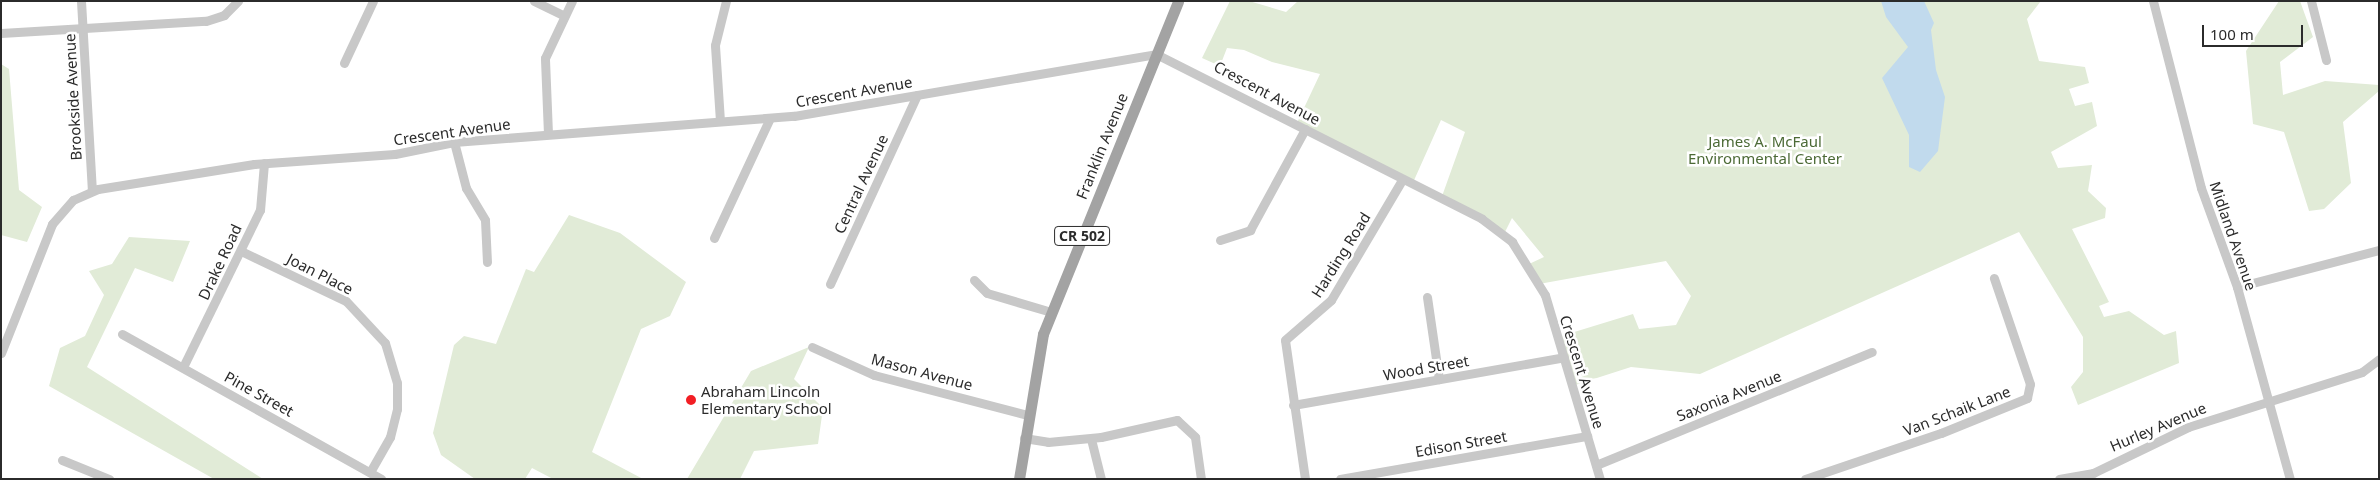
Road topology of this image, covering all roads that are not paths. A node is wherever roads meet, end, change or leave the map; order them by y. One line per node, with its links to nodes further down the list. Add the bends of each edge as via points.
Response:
1 (81, 1): 11 (street, Brookside Avenue)
2 (238, 1): 11 (street, via 215,19)
3 (373, 1): 15 (street)
4 (534, 1): 10 (street)
5 (572, 1): 10 (street)
6 (726, 1): 18 (street, via 715,45)
7 (1178, 1): 13 (main road, Franklin Avenue / CR 502)
8 (2152, 1): 33 (street, Midland Avenue, via 2202,188)
9 (2310, 1): 14 (street)
10 (563, 15): 20 (street, via 549,45 544,71)
11 (83, 28): 12 (street); 24 (street, Brookside Avenue)
12 (1, 32)
13 (1156, 54): 16 (street, Crescent Avenue); 19 (street, Crescent Avenue); 35 (main road, Franklin Avenue / CR 502)
14 (2326, 60)
15 (344, 63)
16 (917, 95): 17 (street, Crescent Avenue); 32 (street, Central Avenue)
17 (770, 118): 18 (street, Crescent Avenue); 25 (street)
18 (720, 121): 20 (street, Crescent Avenue)
19 (1305, 129): 23 (street, Crescent Avenue); 26 (street, via 1250,230)
20 (548, 134): 21 (street, Crescent Avenue)
21 (454, 142): 22 (street, Crescent Avenue, via 395,154); 29 (street, via 466,188 485,220)
22 (264, 163): 24 (street, Crescent Avenue); 28 (street, Drake Road, via 264,196)
23 (1402, 180): 40 (street, Crescent Avenue, via 1482,219 1514,244 1539,281); 45 (street, Harding Road, via 1331,300 1285,340)
24 (92, 191): 39 (street, Crescent Avenue, via 69,204 52,224)
25 (714, 238)
26 (1220, 240)
27 (2379, 250): 33 (street)
28 (241, 251): 42 (street, Drake Road); 52 (street, Joan Place, via 346,301 385,343 397,382 397,409 390,437)
29 (487, 262)
30 (1994, 278): 62 (street, Van Schaik Lane, via 2030,384 2027,398 1940,433)
31 (974, 280): 35 (street, via 987,292)
32 (830, 284)
33 (2237, 287): 44 (street, Midland Avenue)
34 (1427, 297): 43 (street)
35 (1051, 312): 46 (main road, Franklin Avenue / CR 502, via 1038,353)
36 (122, 334): 42 (street, Pine Street)
37 (812, 347): 46 (street, Mason Avenue, via 874,375)
38 (1872, 352): 51 (street, Saxonia Avenue)
39 (1, 353)
40 (1564, 357): 43 (street, Wood Street); 47 (street, Crescent Avenue)
41 (2379, 358): 44 (street, Hurley Avenue, via 2362,372)
42 (184, 367): 52 (street, Pine Street)
43 (1439, 379): 45 (street, Wood Street)
44 (2269, 399): 53 (street, Hurley Avenue, via 2188,427); 64 (street, Midland Avenue)
45 (1293, 405): 59 (street, Harding Road)
46 (1028, 415): 48 (main road, Franklin Avenue / CR 502)
47 (1587, 436): 51 (street, Crescent Avenue); 60 (street, Edison Street)
48 (1024, 438): 49 (street, via 1048,442); 56 (main road, Franklin Avenue / CR 502)
49 (1091, 439): 57 (street); 58 (street, via 1176,420 1195,437)
50 (62, 460): 54 (street)
51 (1596, 465): 61 (street, Crescent Avenue)
52 (370, 472): 55 (street, Pine Street)
53 (2093, 476): 63 (street, Hurley Avenue)
54 (109, 479)
55 (381, 479)
56 (1019, 479)
57 (1101, 479)
58 (1201, 479)
59 (1305, 479)
60 (1340, 479)
61 (1600, 479)
62 (1805, 479)
63 (2059, 479)
64 (2290, 479)

